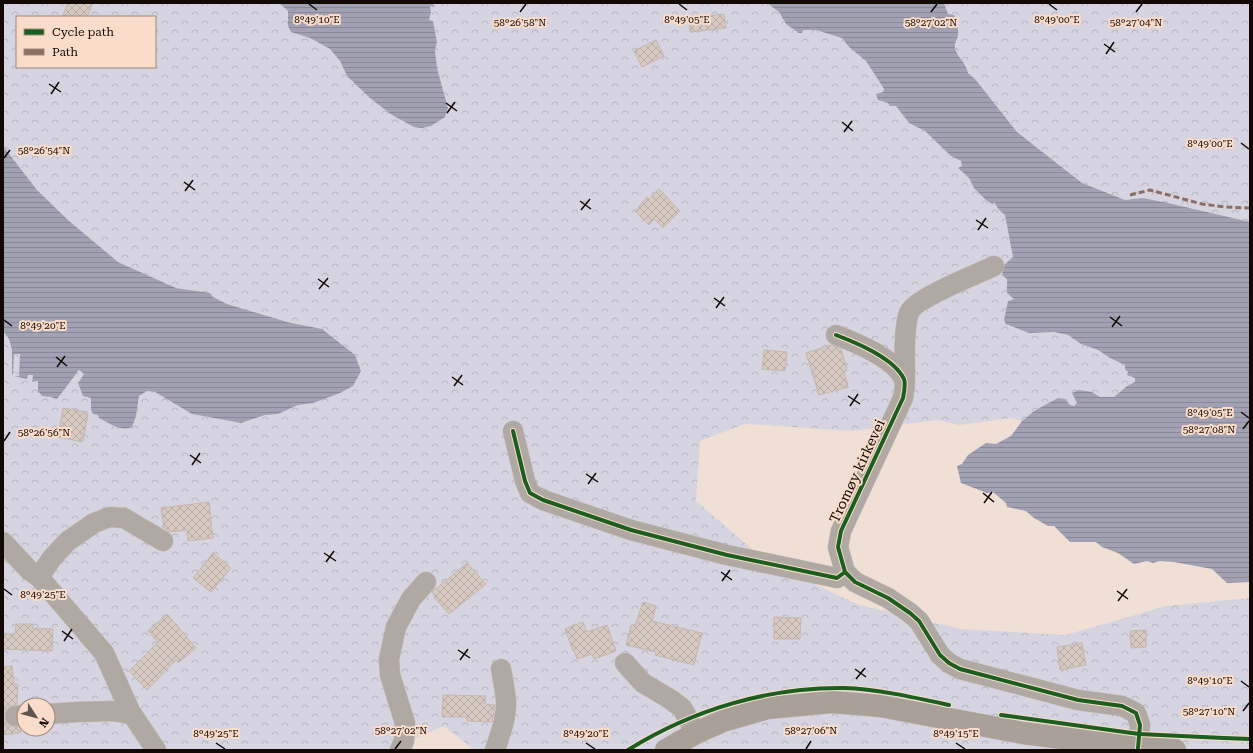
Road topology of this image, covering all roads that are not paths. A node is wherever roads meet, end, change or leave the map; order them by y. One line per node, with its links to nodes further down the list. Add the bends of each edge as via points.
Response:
1 (994, 266): 3 (street, Tromøy kirkevei, via 937,292 910,312 906,325)
2 (836, 335): 3 (street, via 855,342 888,361)
3 (905, 380): 7 (street, Tromøy kirkevei, via 903,398 841,531 838,546)
4 (514, 430): 7 (street, via 525,481 530,493 543,500 631,530 727,555 837,578)
5 (163, 541): 8 (street, via 124,518 110,517 68,541)
6 (3, 542): 8 (street)
7 (845, 572): 15 (street, via 855,582 888,598 910,613 919,621 940,654 960,669 1078,700 1122,706 1136,713 1140,725)
8 (39, 577): 12 (street, via 104,653)
9 (426, 582): 17 (street, via 411,599 396,627 389,659 390,675 405,723 404,740)
10 (624, 663): 14 (street, via 643,683 682,708)
11 (501, 669): 18 (street, via 506,701 505,713)
12 (130, 711): 13 (street); 16 (street)
13 (56, 714)
14 (696, 733): 15 (main road, via 723,721 768,708 832,702 880,706 1023,732); 19 (main road)
15 (1138, 748): 20 (main road)
16 (156, 750)
17 (400, 750)
18 (494, 750)
19 (666, 750)
20 (1175, 750)

